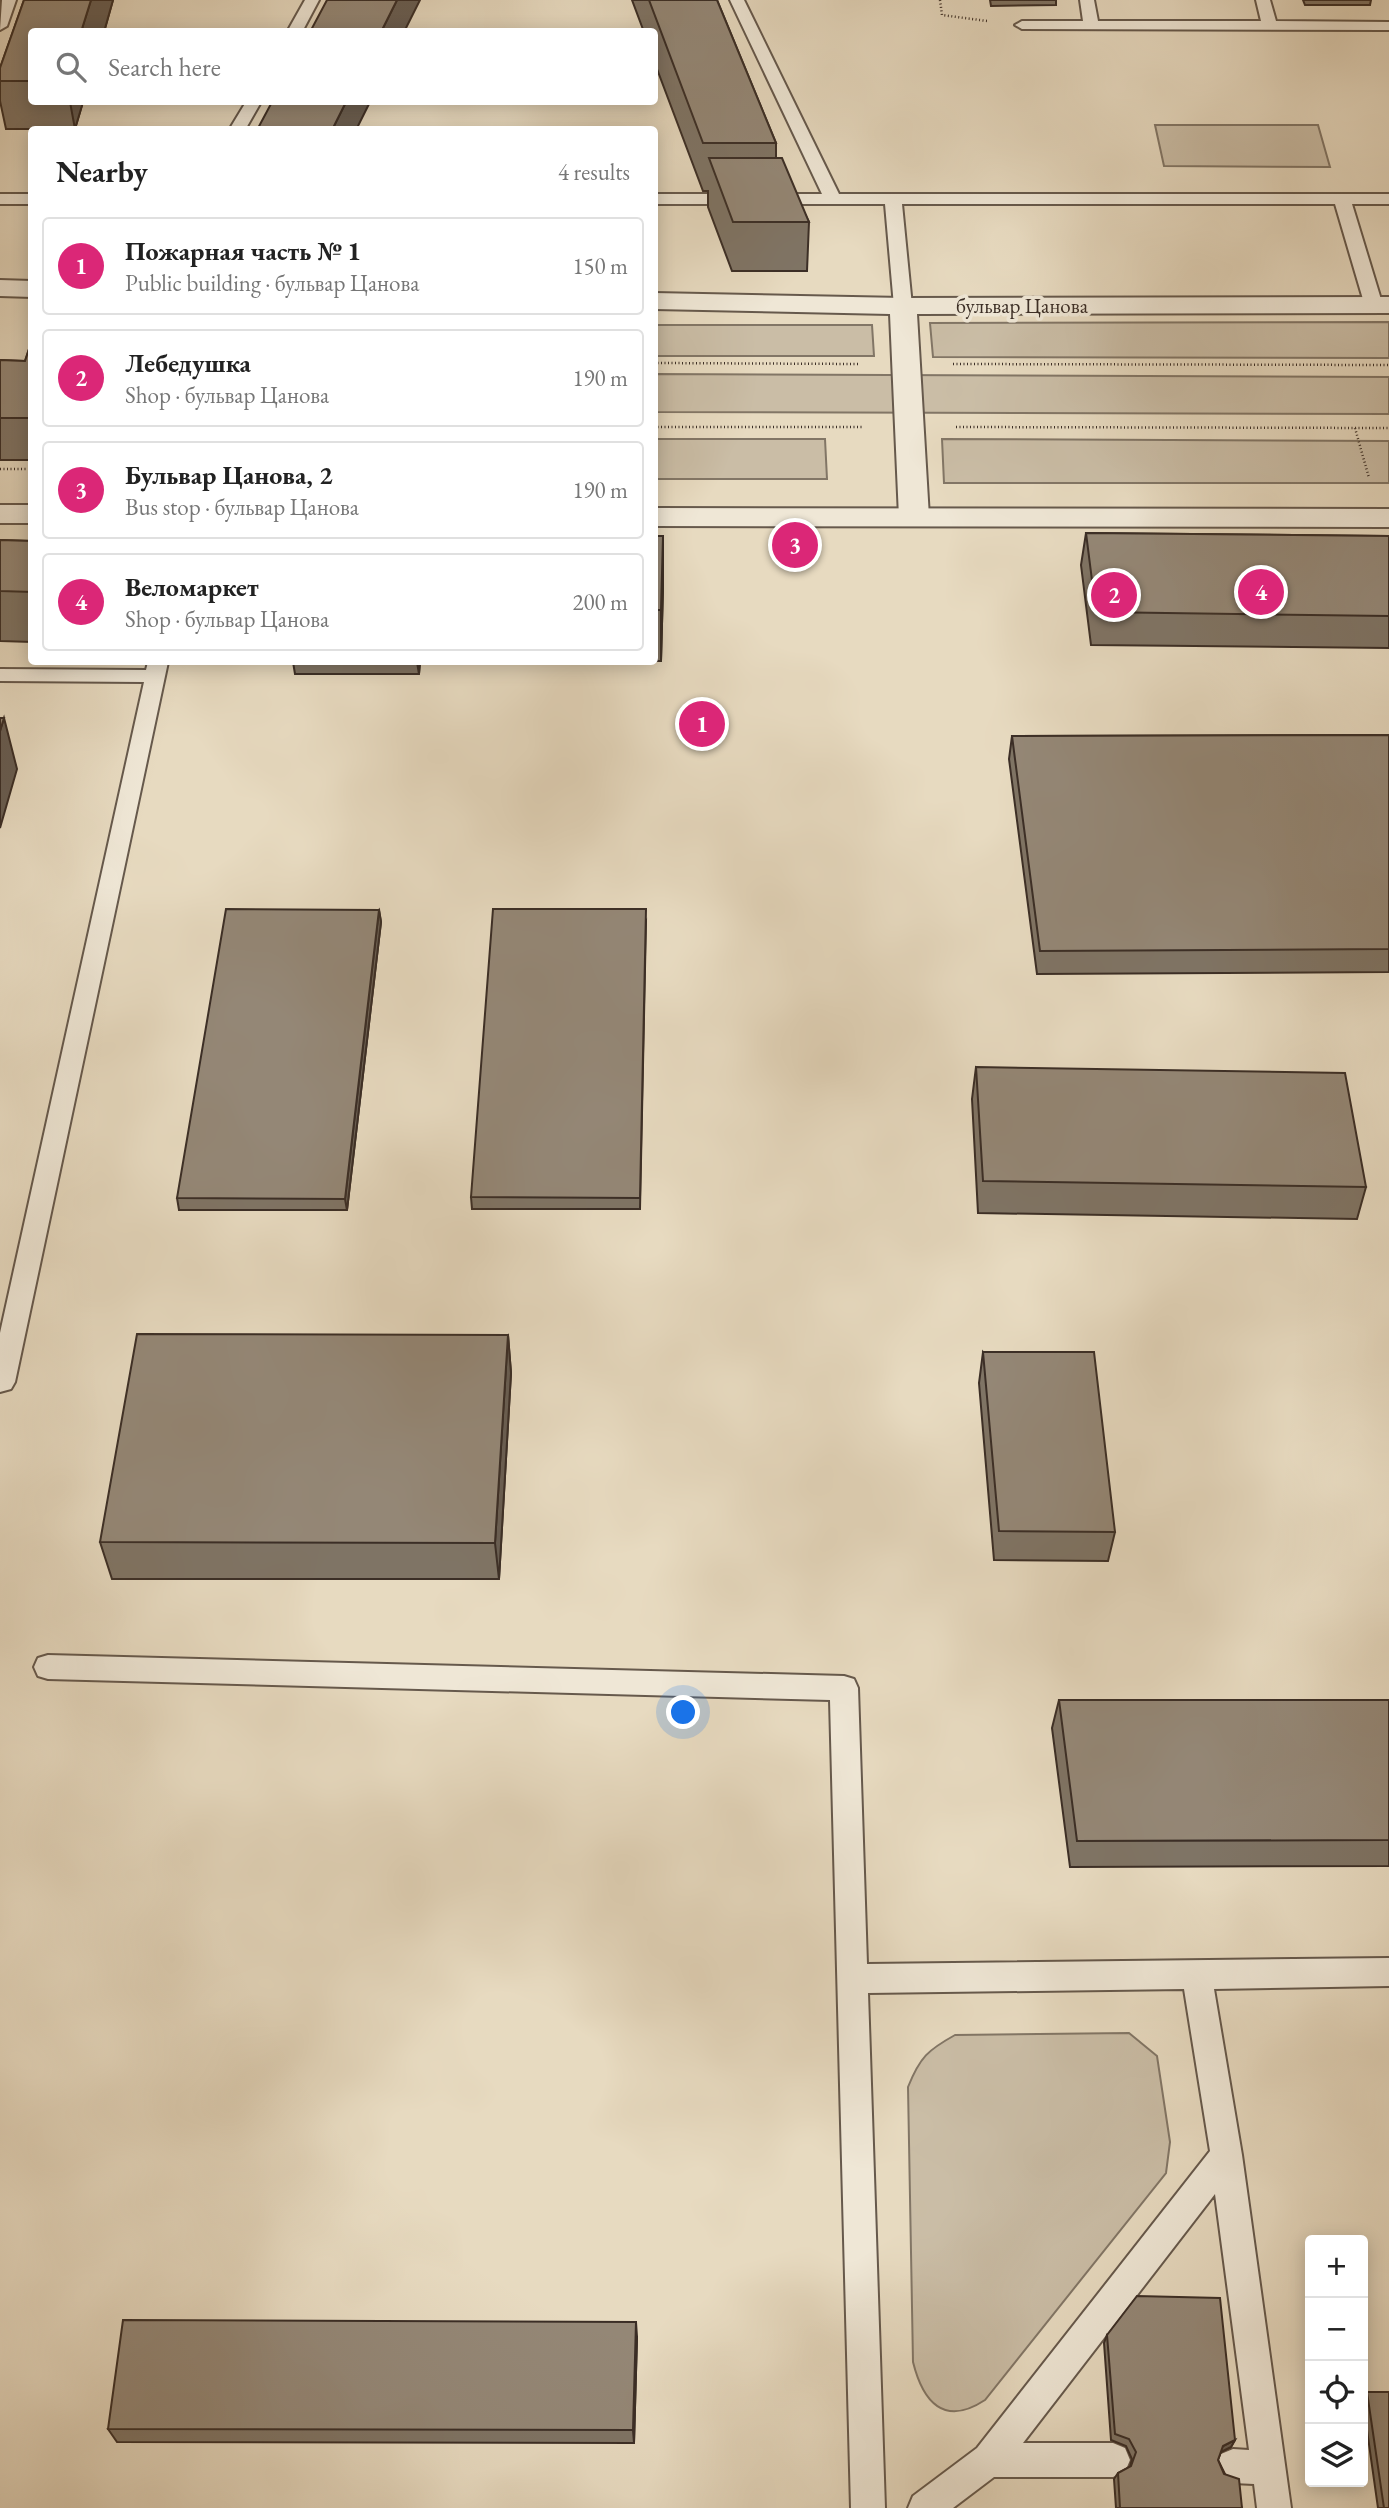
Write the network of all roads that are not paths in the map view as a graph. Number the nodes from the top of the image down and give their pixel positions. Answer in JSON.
{"nodes":[{"id":1,"x":9,"y":0,"type":"edge"},
{"id":2,"x":312,"y":0,"type":"edge"},
{"id":3,"x":737,"y":0,"type":"edge"},
{"id":4,"x":1087,"y":0,"type":"edge"},
{"id":5,"x":1263,"y":0,"type":"edge"},
{"id":6,"x":1022,"y":25,"type":"road end"},
{"id":7,"x":0,"y":26,"type":"edge"},
{"id":8,"x":1092,"y":26,"type":"junction"},
{"id":9,"x":1270,"y":26,"type":"junction"},
{"id":10,"x":1389,"y":26,"type":"edge"},
{"id":11,"x":296,"y":28,"type":"edge"},
{"id":12,"x":251,"y":105,"type":"edge"},
{"id":13,"x":239,"y":126,"type":"edge"},
{"id":14,"x":0,"y":199,"type":"edge"},
{"id":15,"x":28,"y":199,"type":"edge"},
{"id":16,"x":658,"y":199,"type":"edge"},
{"id":17,"x":833,"y":199,"type":"junction"},
{"id":18,"x":893,"y":199,"type":"junction"},
{"id":19,"x":1342,"y":199,"type":"junction"},
{"id":20,"x":1389,"y":199,"type":"edge"},
{"id":21,"x":0,"y":288,"type":"edge"},
{"id":22,"x":28,"y":289,"type":"edge"},
{"id":23,"x":658,"y":301,"type":"edge"},
{"id":24,"x":903,"y":306,"type":"junction"},
{"id":25,"x":1381,"y":306,"type":"edge"},
{"id":26,"x":0,"y":514,"type":"edge"},
{"id":27,"x":28,"y":514,"type":"edge"},
{"id":28,"x":658,"y":517,"type":"edge"},
{"id":29,"x":914,"y":517,"type":"junction"},
{"id":30,"x":1385,"y":518,"type":"edge"},
{"id":31,"x":157,"y":669,"type":"edge"},
{"id":32,"x":0,"y":675,"type":"edge"},
{"id":33,"x":0,"y":1382,"type":"edge"},
{"id":34,"x":48,"y":1667,"type":"dead end"},
{"id":35,"x":1389,"y":1972,"type":"edge"},
{"id":36,"x":1197,"y":1975,"type":"junction"},
{"id":37,"x":854,"y":1979,"type":"junction"},
{"id":38,"x":1226,"y":2155,"type":"junction"},
{"id":39,"x":989,"y":2460,"type":"junction"},
{"id":40,"x":1113,"y":2460,"type":"dead end"},
{"id":41,"x":1233,"y":2466,"type":"dead end"},
{"id":42,"x":1268,"y":2468,"type":"junction"},
{"id":43,"x":868,"y":2508,"type":"edge"},
{"id":44,"x":925,"y":2508,"type":"edge"},
{"id":45,"x":1274,"y":2508,"type":"edge"}],
"edges":[{"from":1,"to":7,"type":"lane"},
{"from":2,"to":11,"type":"lane"},
{"from":3,"to":17,"type":"lane"},
{"from":4,"to":8,"type":"lane"},
{"from":5,"to":9,"type":"lane"},
{"from":6,"to":8,"type":"lane"},
{"from":8,"to":9,"type":"lane"},
{"from":9,"to":10,"type":"lane"},
{"from":12,"to":13,"type":"lane"},
{"from":14,"to":15,"type":"lane"},
{"from":16,"to":17,"type":"lane"},
{"from":17,"to":18,"type":"lane"},
{"from":18,"to":19,"type":"lane"},
{"from":18,"to":24,"type":"lane"},
{"from":19,"to":20,"type":"lane"},
{"from":19,"to":25,"type":"lane"},
{"from":21,"to":22,"type":"street"},
{"from":23,"to":24,"type":"street","name":"бульвар Цанова"},
{"from":24,"to":25,"type":"street","name":"бульвар Цанова"},
{"from":24,"to":29,"type":"street"},
{"from":26,"to":27,"type":"street"},
{"from":28,"to":29,"type":"street"},
{"from":29,"to":30,"type":"street"},
{"from":31,"to":32,"type":"lane"},
{"from":31,"to":33,"type":"lane"},
{"from":34,"to":37,"type":"lane"},
{"from":35,"to":36,"type":"lane"},
{"from":36,"to":37,"type":"lane"},
{"from":36,"to":38,"type":"lane"},
{"from":37,"to":43,"type":"lane"},
{"from":38,"to":39,"type":"lane"},
{"from":38,"to":42,"type":"lane"},
{"from":39,"to":40,"type":"lane"},
{"from":39,"to":44,"type":"lane"},
{"from":41,"to":42,"type":"lane"},
{"from":42,"to":45,"type":"lane"}]}
